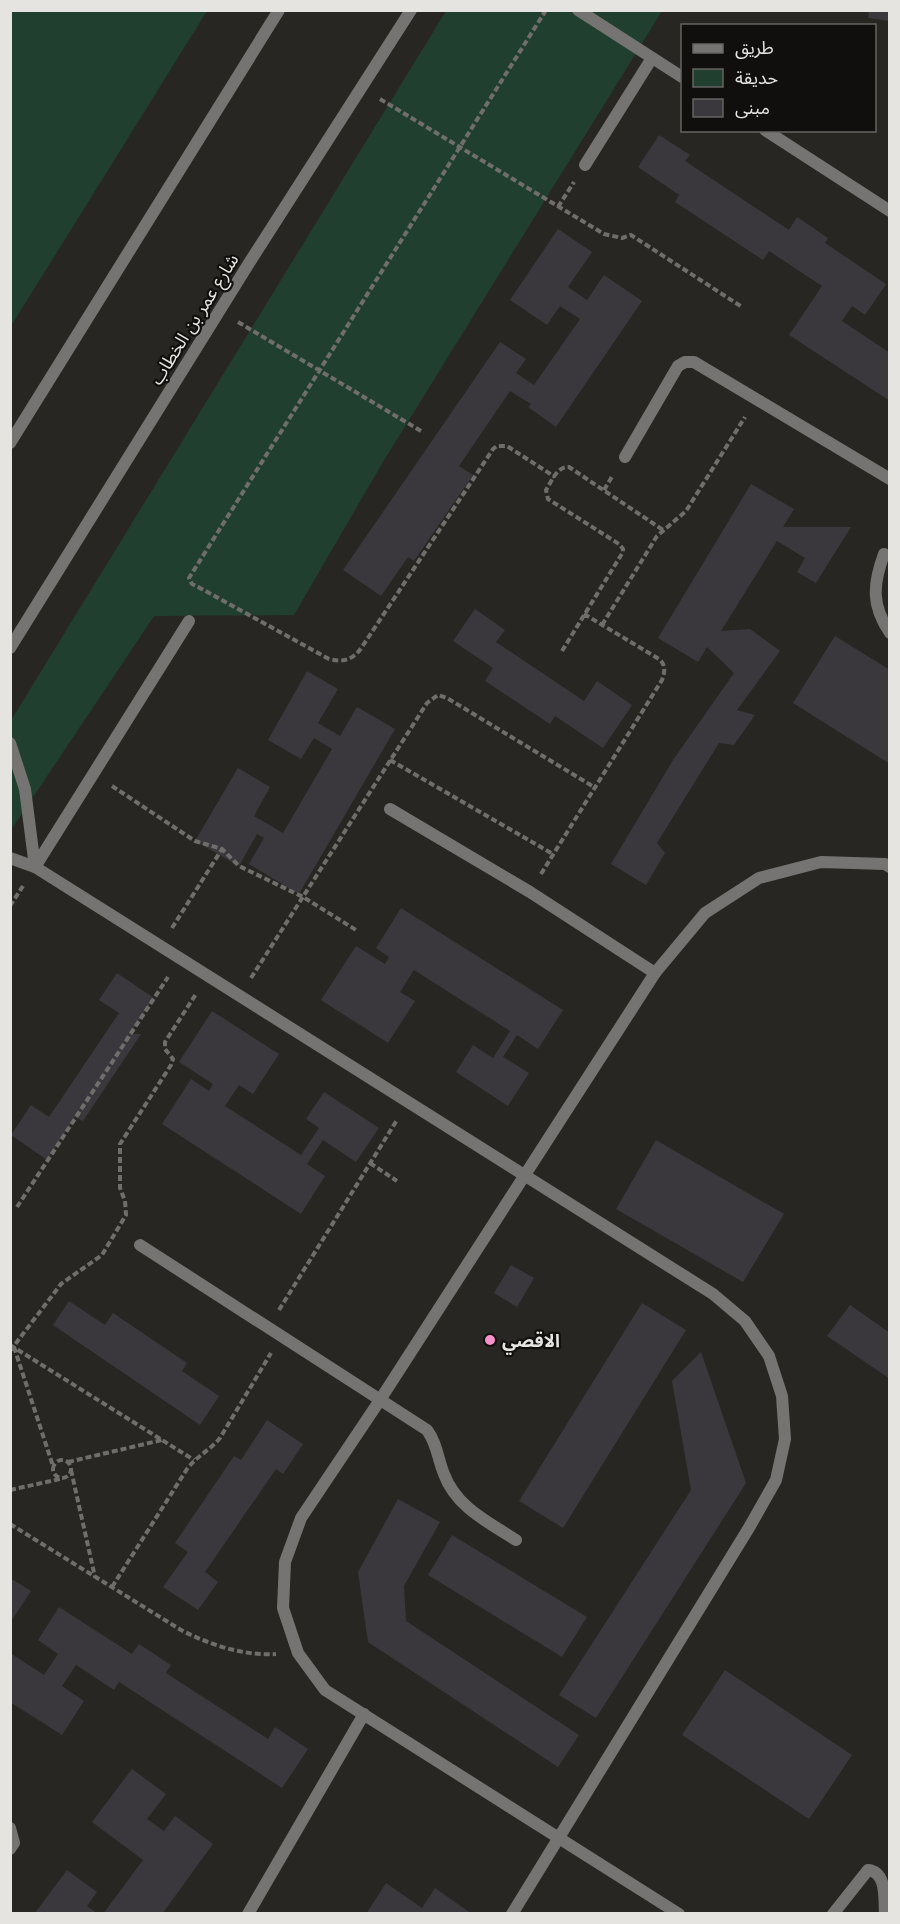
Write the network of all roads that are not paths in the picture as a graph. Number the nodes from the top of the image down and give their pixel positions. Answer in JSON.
{"nodes":[{"id":1,"x":279,"y":10,"type":"edge"},
{"id":2,"x":411,"y":10,"type":"edge"},
{"id":3,"x":578,"y":10,"type":"edge"},
{"id":4,"x":652,"y":58,"type":"junction"},
{"id":5,"x":681,"y":76,"type":"edge"},
{"id":6,"x":768,"y":132,"type":"edge"},
{"id":7,"x":585,"y":165,"type":"road end"},
{"id":8,"x":890,"y":211,"type":"edge"},
{"id":9,"x":10,"y":443,"type":"edge"},
{"id":10,"x":624,"y":457,"type":"dead end"},
{"id":11,"x":890,"y":478,"type":"edge"},
{"id":12,"x":884,"y":554,"type":"dead end"},
{"id":13,"x":189,"y":621,"type":"dead end"},
{"id":14,"x":890,"y":633,"type":"edge"},
{"id":15,"x":10,"y":648,"type":"edge"},
{"id":16,"x":10,"y":743,"type":"edge"},
{"id":17,"x":390,"y":809,"type":"dead end"},
{"id":18,"x":10,"y":858,"type":"edge"},
{"id":19,"x":35,"y":867,"type":"junction"},
{"id":20,"x":890,"y":867,"type":"edge"},
{"id":21,"x":655,"y":973,"type":"junction"},
{"id":22,"x":524,"y":1174,"type":"junction"},
{"id":23,"x":140,"y":1245,"type":"dead end"},
{"id":24,"x":380,"y":1400,"type":"junction"},
{"id":25,"x":516,"y":1540,"type":"dead end"},
{"id":26,"x":364,"y":1714,"type":"junction"},
{"id":27,"x":10,"y":1828,"type":"edge"},
{"id":28,"x":559,"y":1838,"type":"junction"},
{"id":29,"x":10,"y":1849,"type":"edge"},
{"id":30,"x":248,"y":1914,"type":"edge"},
{"id":31,"x":512,"y":1914,"type":"edge"},
{"id":32,"x":678,"y":1914,"type":"edge"},
{"id":33,"x":834,"y":1914,"type":"edge"},
{"id":34,"x":885,"y":1914,"type":"edge"}],
"edges":[{"from":1,"to":9,"type":"street"},
{"from":2,"to":15,"type":"street","name":"شارع عمر بن الخطاب"},
{"from":3,"to":4,"type":"street"},
{"from":4,"to":5,"type":"street"},
{"from":4,"to":7,"type":"street"},
{"from":6,"to":8,"type":"street"},
{"from":10,"to":11,"type":"street"},
{"from":12,"to":14,"type":"street"},
{"from":13,"to":19,"type":"street"},
{"from":16,"to":19,"type":"street"},
{"from":17,"to":21,"type":"street"},
{"from":18,"to":19,"type":"street"},
{"from":19,"to":22,"type":"street"},
{"from":20,"to":21,"type":"street"},
{"from":21,"to":22,"type":"street"},
{"from":22,"to":24,"type":"street"},
{"from":22,"to":28,"type":"street"},
{"from":23,"to":24,"type":"street"},
{"from":24,"to":25,"type":"street"},
{"from":24,"to":26,"type":"street"},
{"from":26,"to":28,"type":"street"},
{"from":26,"to":30,"type":"street"},
{"from":27,"to":29,"type":"street"},
{"from":28,"to":31,"type":"street"},
{"from":28,"to":32,"type":"street"},
{"from":33,"to":34,"type":"street"}]}
